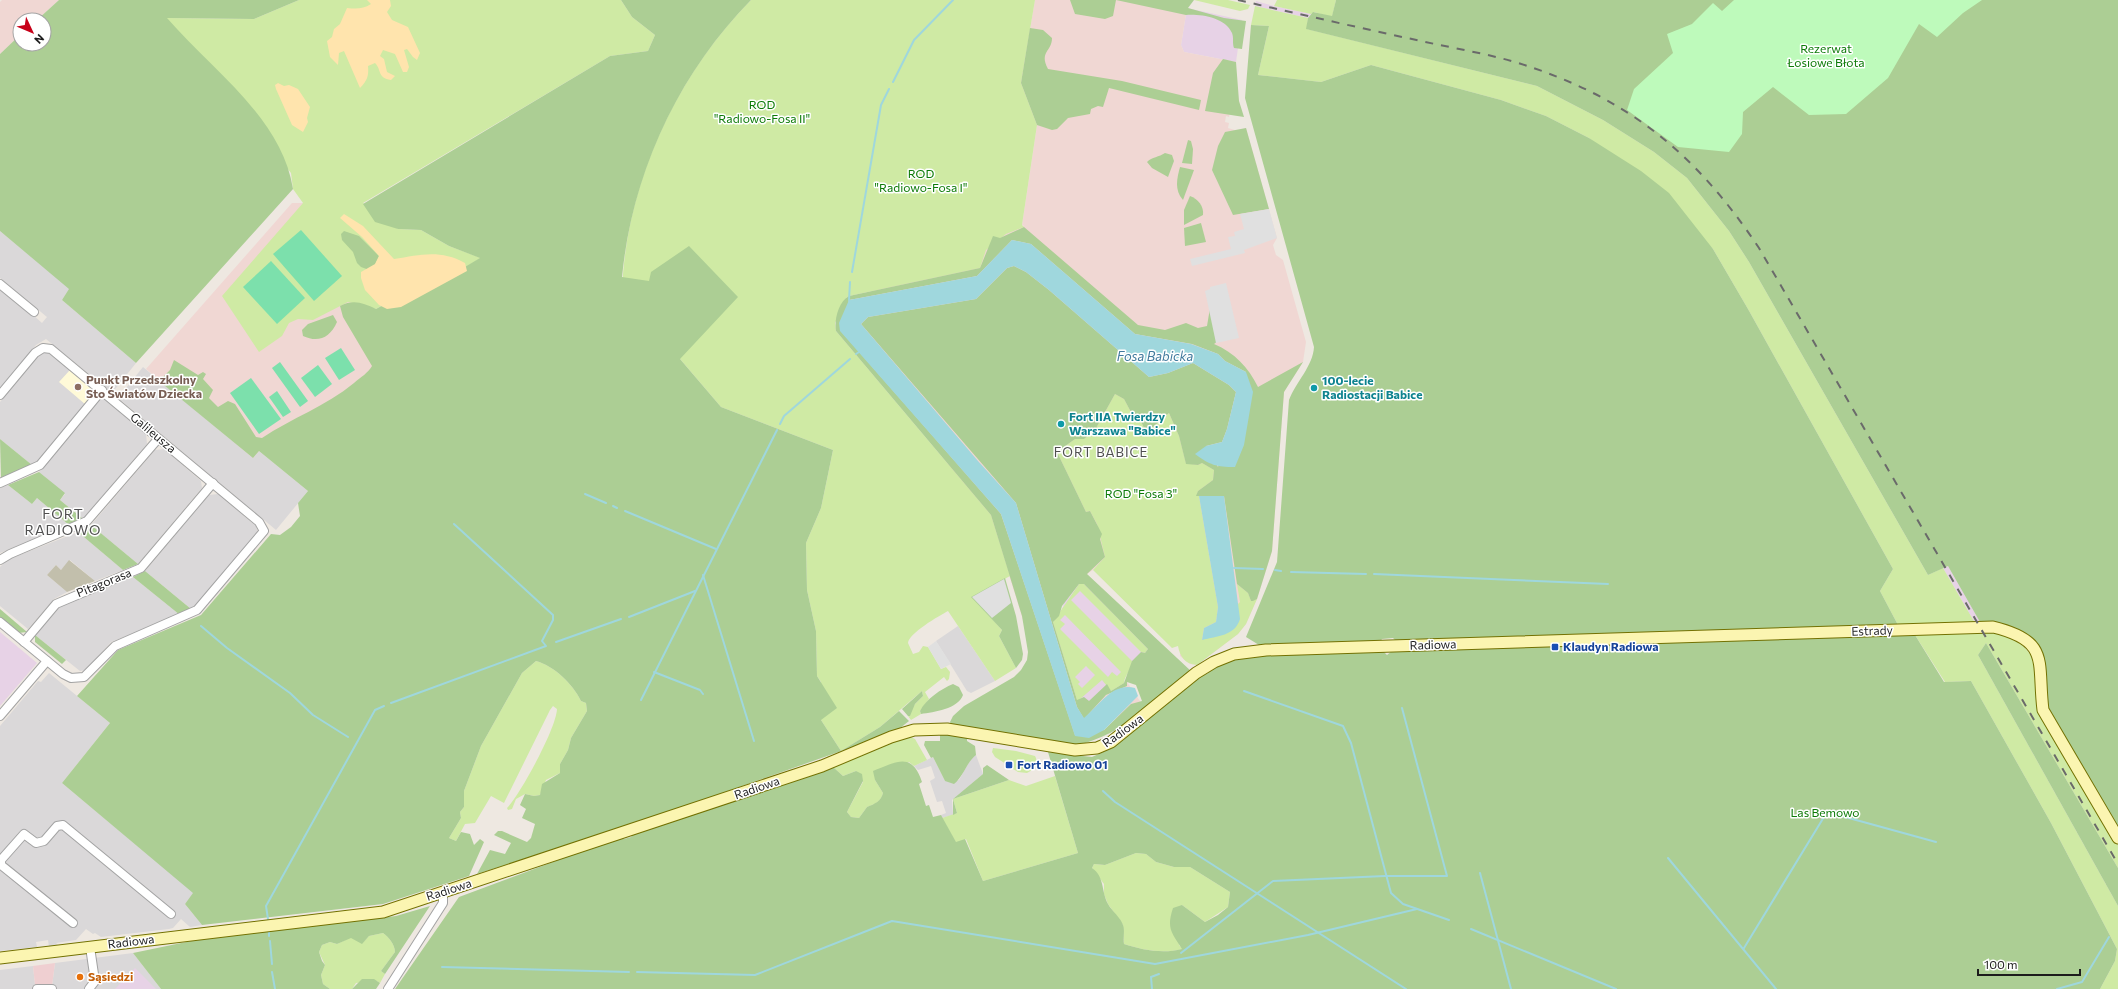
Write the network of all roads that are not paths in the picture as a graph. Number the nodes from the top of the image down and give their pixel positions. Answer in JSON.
{"nodes":[{"id":1,"x":0,"y":284,"type":"edge"},
{"id":2,"x":34,"y":312,"type":"dead end"},
{"id":3,"x":102,"y":390,"type":"junction"},
{"id":4,"x":0,"y":395,"type":"edge"},
{"id":5,"x":158,"y":439,"type":"junction"},
{"id":6,"x":0,"y":483,"type":"edge"},
{"id":7,"x":213,"y":483,"type":"junction"},
{"id":8,"x":0,"y":560,"type":"edge"},
{"id":9,"x":0,"y":622,"type":"edge"},
{"id":10,"x":24,"y":642,"type":"junction"},
{"id":11,"x":1493,"y":642,"type":"joint"},
{"id":12,"x":47,"y":661,"type":"junction"},
{"id":13,"x":0,"y":716,"type":"edge"},
{"id":14,"x":2118,"y":838,"type":"edge"},
{"id":15,"x":443,"y":893,"type":"junction"},
{"id":16,"x":171,"y":914,"type":"dead end"},
{"id":17,"x":73,"y":923,"type":"dead end"},
{"id":18,"x":90,"y":947,"type":"junction"},
{"id":19,"x":0,"y":958,"type":"edge"},
{"id":20,"x":37,"y":989,"type":"edge"},
{"id":21,"x":52,"y":989,"type":"edge"},
{"id":22,"x":89,"y":989,"type":"edge"},
{"id":23,"x":388,"y":989,"type":"edge"}],
"edges":[{"from":1,"to":2,"type":"street"},
{"from":3,"to":4,"type":"street","name":"Galileusza"},
{"from":3,"to":5,"type":"street","name":"Galileusza"},
{"from":3,"to":6,"type":"street"},
{"from":5,"to":7,"type":"street","name":"Galileusza"},
{"from":5,"to":8,"type":"street"},
{"from":7,"to":10,"type":"street","name":"Pitagorasa"},
{"from":7,"to":12,"type":"street","name":"Galileusza"},
{"from":9,"to":10,"type":"street"},
{"from":10,"to":12,"type":"street"},
{"from":11,"to":14,"type":"main road","name":"Estrady"},
{"from":11,"to":15,"type":"main road","name":"Radiowa"},
{"from":12,"to":13,"type":"street"},
{"from":15,"to":18,"type":"main road","name":"Radiowa"},
{"from":15,"to":23,"type":"street"},
{"from":16,"to":17,"type":"street"},
{"from":18,"to":19,"type":"main road","name":"Radiowa"},
{"from":18,"to":22,"type":"street"},
{"from":20,"to":21,"type":"street"}]}
